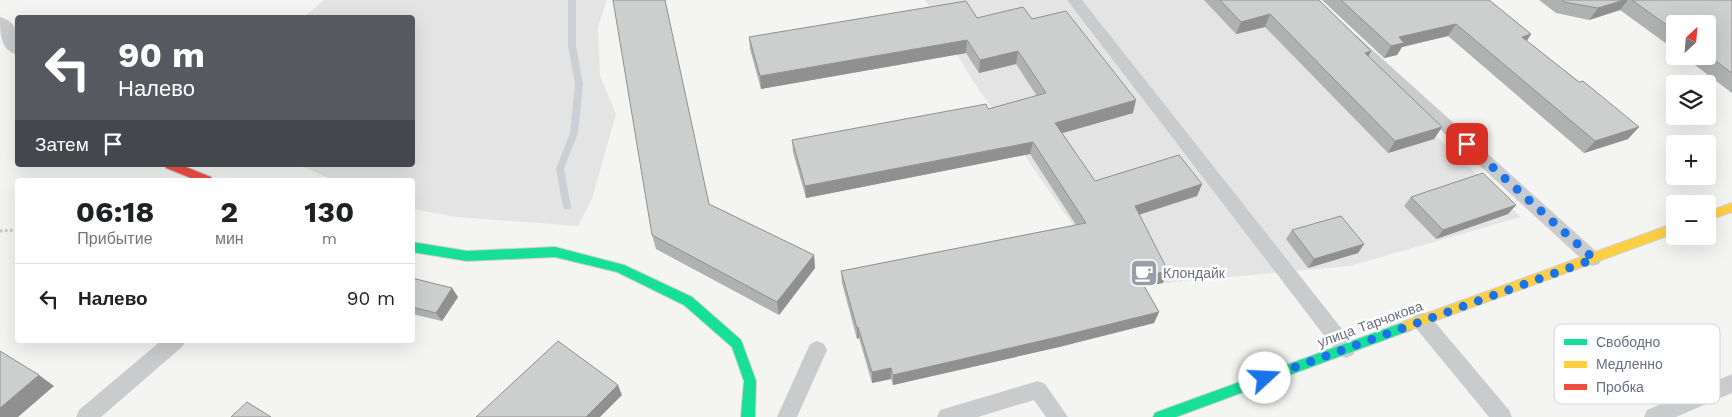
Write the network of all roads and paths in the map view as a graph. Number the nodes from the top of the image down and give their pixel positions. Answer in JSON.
{"nodes":[{"id":1,"x":1074,"y":0,"type":"edge"},
{"id":2,"x":0,"y":25,"type":"edge"},
{"id":3,"x":1339,"y":28,"type":"edge"},
{"id":4,"x":15,"y":42,"type":"edge"},
{"id":5,"x":175,"y":167,"type":"edge"},
{"id":6,"x":202,"y":178,"type":"edge"},
{"id":7,"x":1732,"y":207,"type":"edge"},
{"id":8,"x":1716,"y":213,"type":"edge"},
{"id":9,"x":15,"y":230,"type":"edge"},
{"id":10,"x":0,"y":231,"type":"edge"},
{"id":11,"x":1666,"y":231,"type":"edge"},
{"id":12,"x":415,"y":247,"type":"edge"},
{"id":13,"x":1594,"y":259,"type":"junction"},
{"id":14,"x":1422,"y":321,"type":"junction"},
{"id":15,"x":172,"y":343,"type":"edge"},
{"id":16,"x":1346,"y":349,"type":"junction"},
{"id":17,"x":817,"y":350,"type":"dead end"},
{"id":18,"x":1732,"y":383,"type":"edge"},
{"id":19,"x":1720,"y":388,"type":"edge"},
{"id":20,"x":1684,"y":404,"type":"edge"},
{"id":21,"x":86,"y":417,"type":"edge"},
{"id":22,"x":748,"y":417,"type":"edge"},
{"id":23,"x":788,"y":417,"type":"edge"},
{"id":24,"x":947,"y":417,"type":"edge"},
{"id":25,"x":1058,"y":417,"type":"edge"},
{"id":26,"x":1160,"y":417,"type":"edge"},
{"id":27,"x":1502,"y":417,"type":"edge"},
{"id":28,"x":1654,"y":417,"type":"edge"}],
"edges":[{"from":1,"to":16,"type":"lane"},
{"from":2,"to":4,"type":"street"},
{"from":3,"to":13,"type":"lane"},
{"from":5,"to":6,"type":"main road"},
{"from":7,"to":8,"type":"main road"},
{"from":9,"to":10,"type":"path"},
{"from":11,"to":13,"type":"main road","name":"улица Тарчокова"},
{"from":12,"to":22,"type":"main road"},
{"from":13,"to":14,"type":"main road","name":"улица Тарчокова"},
{"from":14,"to":16,"type":"main road","name":"улица Тарчокова"},
{"from":14,"to":27,"type":"lane"},
{"from":15,"to":21,"type":"lane"},
{"from":16,"to":26,"type":"main road","name":"улица Тарчокова"},
{"from":17,"to":23,"type":"lane"},
{"from":18,"to":19,"type":"lane"},
{"from":20,"to":28,"type":"lane"},
{"from":24,"to":25,"type":"lane"}]}
